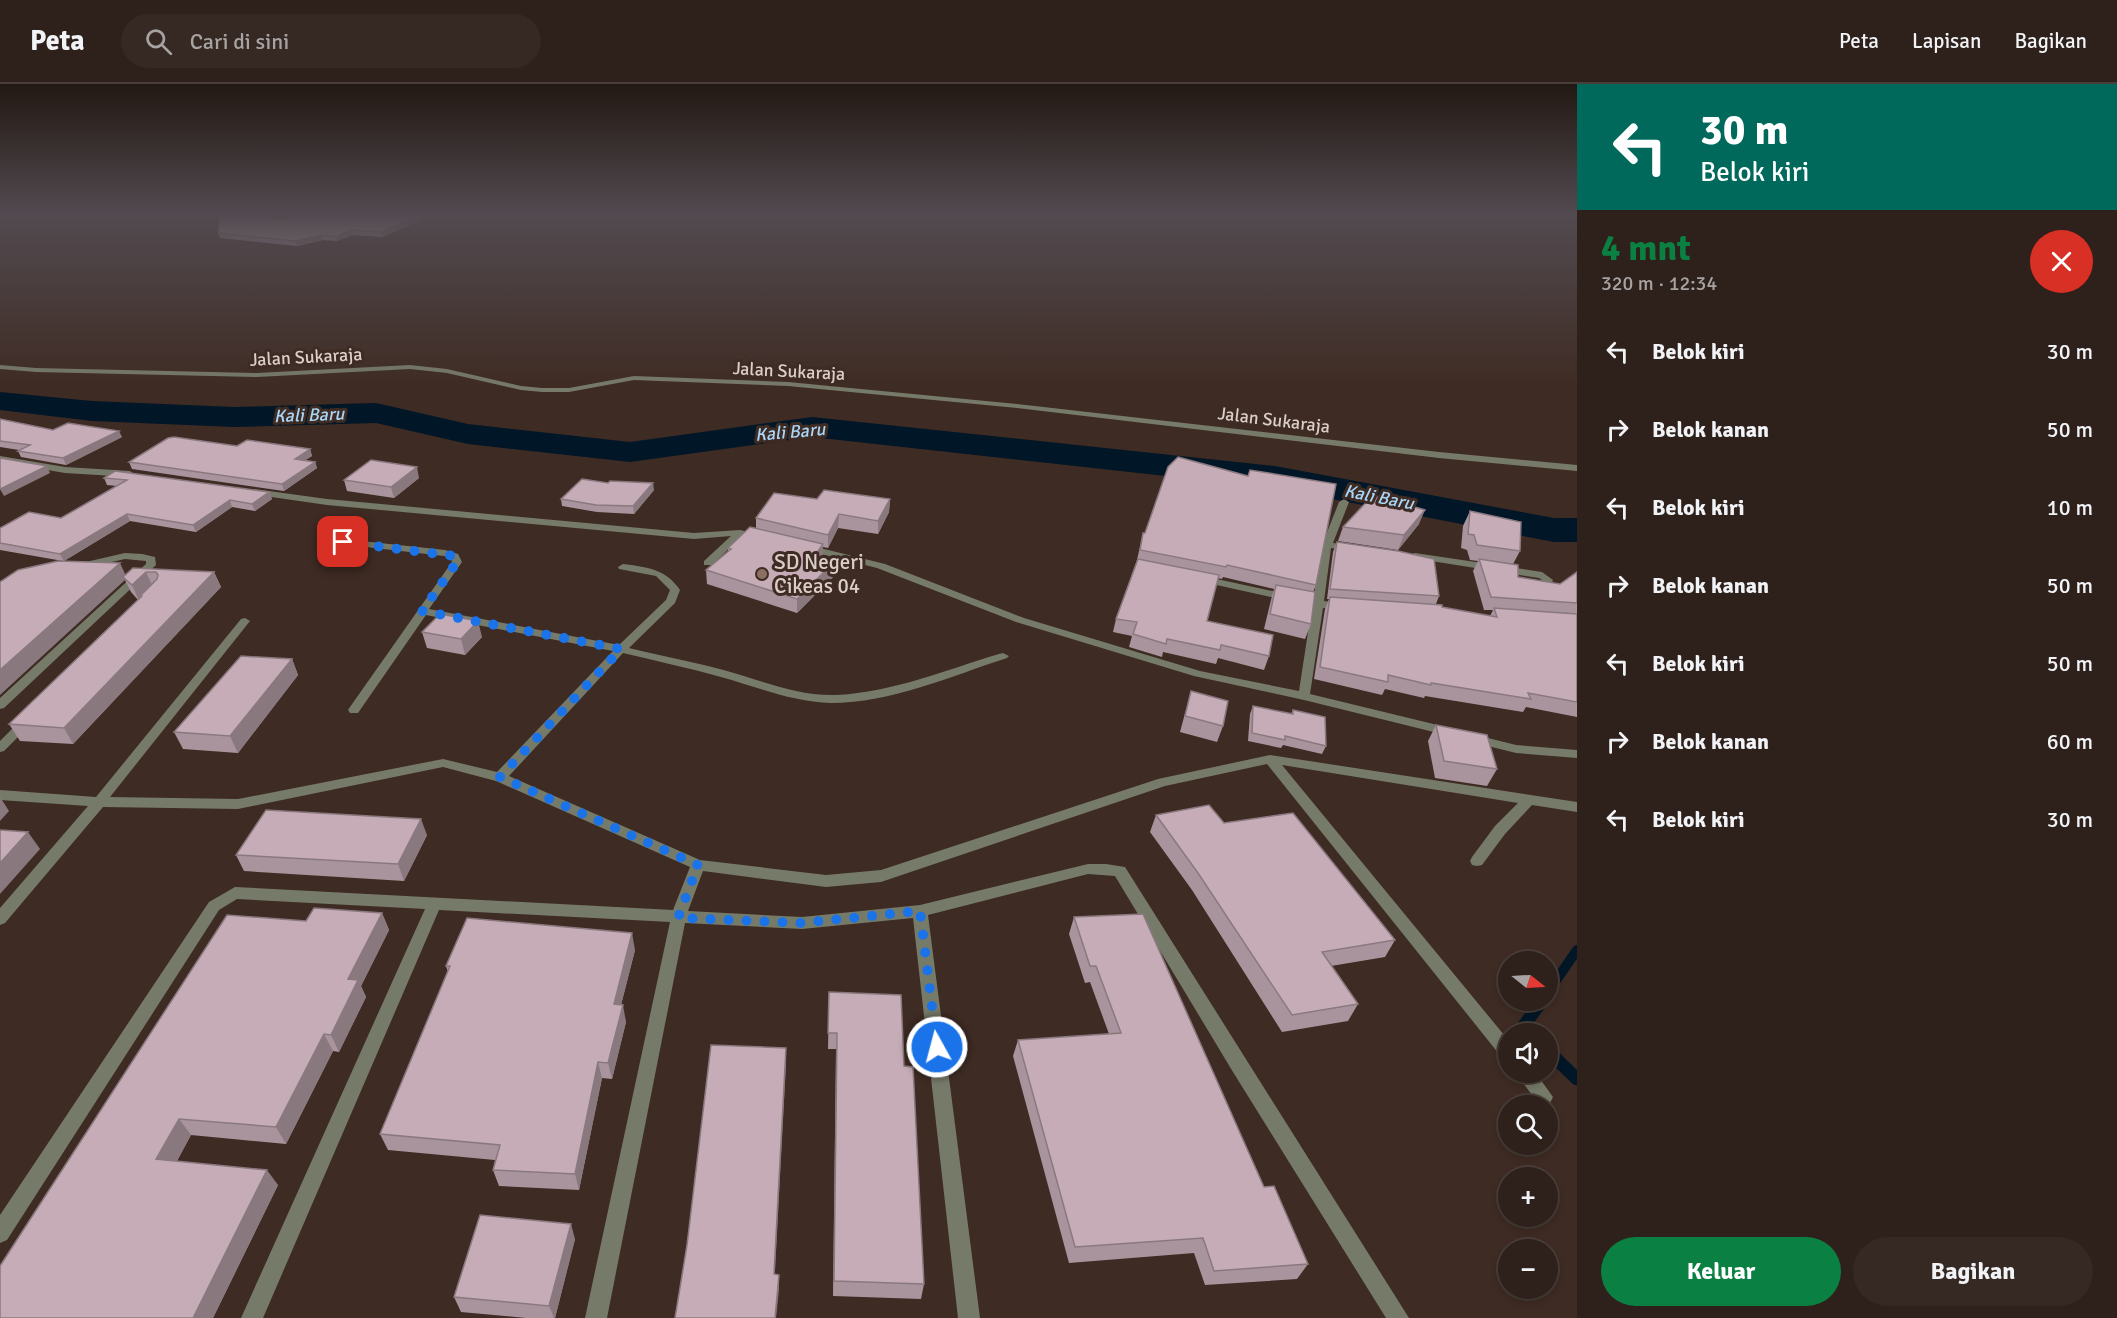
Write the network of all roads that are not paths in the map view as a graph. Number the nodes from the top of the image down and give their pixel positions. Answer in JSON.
{"nodes":[{"id":1,"x":0,"y":368,"type":"edge"},
{"id":2,"x":0,"y":459,"type":"edge"},
{"id":3,"x":1577,"y":468,"type":"edge"},
{"id":4,"x":141,"y":476,"type":"edge"},
{"id":5,"x":246,"y":491,"type":"edge"},
{"id":6,"x":1344,"y":502,"type":"dead end"},
{"id":7,"x":740,"y":533,"type":"junction"},
{"id":8,"x":773,"y":540,"type":"edge"},
{"id":9,"x":343,"y":542,"type":"dead end"},
{"id":10,"x":794,"y":545,"type":"edge"},
{"id":11,"x":1327,"y":545,"type":"junction"},
{"id":12,"x":1361,"y":549,"type":"edge"},
{"id":13,"x":1406,"y":555,"type":"edge"},
{"id":14,"x":708,"y":563,"type":"dead end"},
{"id":15,"x":623,"y":567,"type":"dead end"},
{"id":16,"x":65,"y":570,"type":"edge"},
{"id":17,"x":1187,"y":576,"type":"edge"},
{"id":18,"x":1544,"y":590,"type":"edge"},
{"id":19,"x":1318,"y":604,"type":"junction"},
{"id":20,"x":1353,"y":607,"type":"edge"},
{"id":21,"x":422,"y":611,"type":"junction"},
{"id":22,"x":245,"y":621,"type":"dead end"},
{"id":23,"x":621,"y":649,"type":"junction"},
{"id":24,"x":1003,"y":656,"type":"dead end"},
{"id":25,"x":1304,"y":696,"type":"junction"},
{"id":26,"x":0,"y":705,"type":"edge"},
{"id":27,"x":354,"y":710,"type":"dead end"},
{"id":28,"x":33,"y":715,"type":"edge"},
{"id":29,"x":0,"y":748,"type":"edge"},
{"id":30,"x":1577,"y":754,"type":"edge"},
{"id":31,"x":1270,"y":759,"type":"junction"},
{"id":32,"x":500,"y":777,"type":"junction"},
{"id":33,"x":0,"y":795,"type":"edge"},
{"id":34,"x":1530,"y":799,"type":"junction"},
{"id":35,"x":99,"y":802,"type":"junction"},
{"id":36,"x":1577,"y":807,"type":"edge"},
{"id":37,"x":1477,"y":861,"type":"dead end"},
{"id":38,"x":698,"y":865,"type":"junction"},
{"id":39,"x":434,"y":905,"type":"junction"},
{"id":40,"x":920,"y":911,"type":"junction"},
{"id":41,"x":678,"y":918,"type":"junction"},
{"id":42,"x":0,"y":919,"type":"edge"},
{"id":43,"x":1498,"y":1040,"type":"edge"},
{"id":44,"x":1532,"y":1083,"type":"edge"},
{"id":45,"x":1542,"y":1095,"type":"edge"},
{"id":46,"x":0,"y":1233,"type":"edge"},
{"id":47,"x":252,"y":1318,"type":"edge"},
{"id":48,"x":596,"y":1318,"type":"edge"},
{"id":49,"x":969,"y":1318,"type":"edge"},
{"id":50,"x":1398,"y":1318,"type":"edge"}],
"edges":[{"from":1,"to":3,"type":"street","name":"Jalan Sukaraja"},
{"from":2,"to":4,"type":"street"},
{"from":5,"to":7,"type":"street"},
{"from":6,"to":11,"type":"street"},
{"from":7,"to":8,"type":"street"},
{"from":7,"to":14,"type":"street"},
{"from":9,"to":21,"type":"street"},
{"from":10,"to":25,"type":"street"},
{"from":11,"to":12,"type":"street"},
{"from":11,"to":19,"type":"street"},
{"from":13,"to":18,"type":"street"},
{"from":15,"to":23,"type":"street"},
{"from":16,"to":26,"type":"street"},
{"from":17,"to":19,"type":"street"},
{"from":19,"to":20,"type":"street"},
{"from":19,"to":25,"type":"street"},
{"from":21,"to":23,"type":"street"},
{"from":21,"to":27,"type":"street"},
{"from":22,"to":35,"type":"street"},
{"from":23,"to":24,"type":"street"},
{"from":23,"to":32,"type":"street"},
{"from":25,"to":30,"type":"street"},
{"from":28,"to":29,"type":"street"},
{"from":31,"to":34,"type":"street"},
{"from":31,"to":38,"type":"street"},
{"from":31,"to":43,"type":"street"},
{"from":32,"to":35,"type":"street"},
{"from":32,"to":38,"type":"street"},
{"from":33,"to":35,"type":"street"},
{"from":34,"to":36,"type":"street"},
{"from":34,"to":37,"type":"street"},
{"from":35,"to":42,"type":"street"},
{"from":38,"to":41,"type":"street"},
{"from":39,"to":41,"type":"street"},
{"from":39,"to":46,"type":"street"},
{"from":39,"to":47,"type":"street"},
{"from":40,"to":41,"type":"street"},
{"from":40,"to":49,"type":"street"},
{"from":40,"to":50,"type":"street"},
{"from":41,"to":48,"type":"street"},
{"from":44,"to":45,"type":"street"}]}
